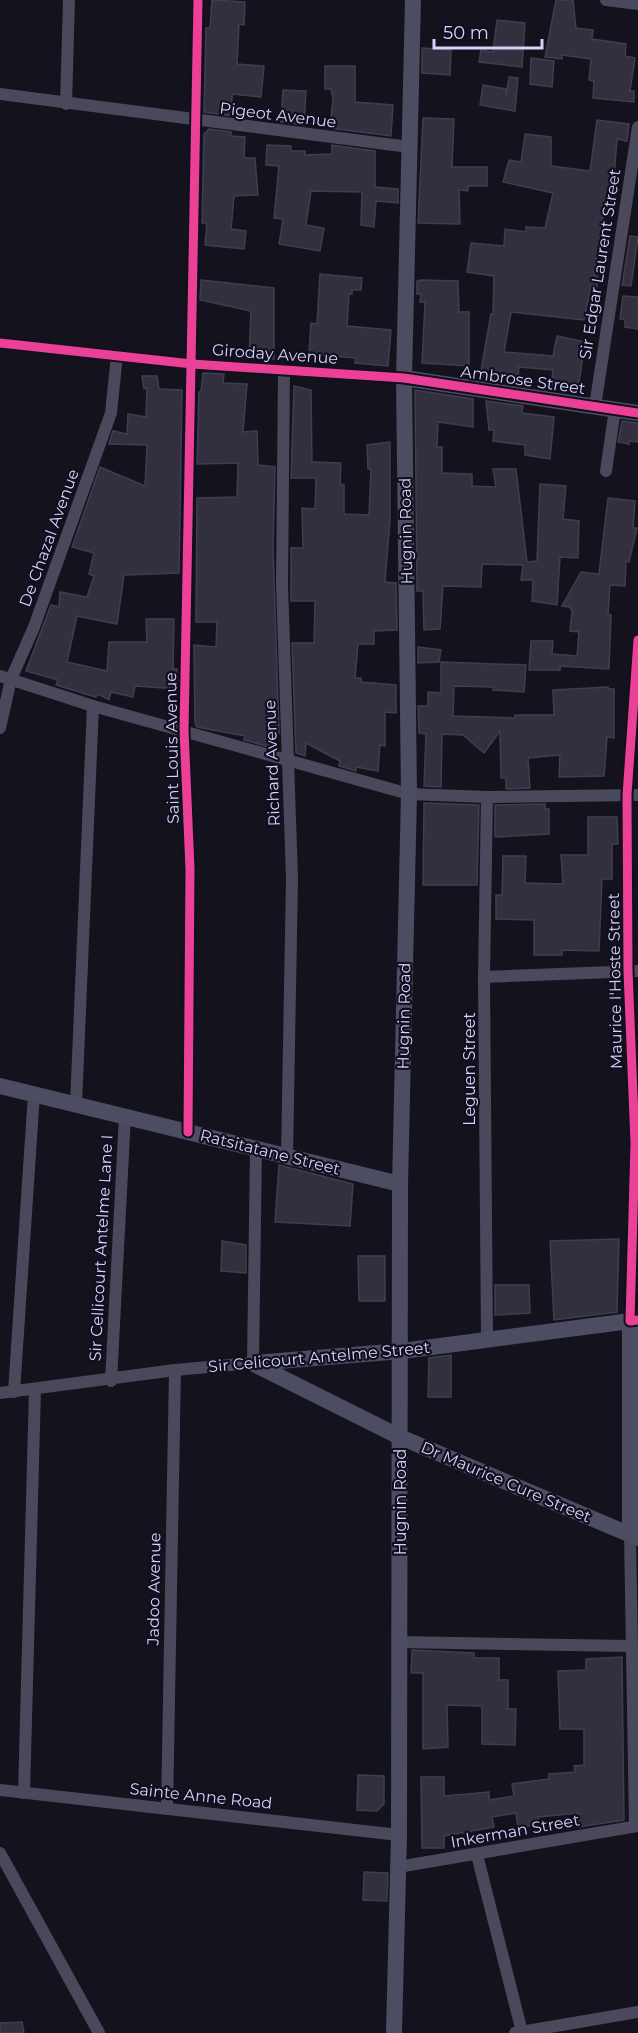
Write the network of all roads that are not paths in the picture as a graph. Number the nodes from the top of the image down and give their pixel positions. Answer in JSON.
{"nodes":[{"id":1,"x":69,"y":0,"type":"edge"},
{"id":2,"x":198,"y":0,"type":"edge"},
{"id":3,"x":414,"y":0,"type":"edge"},
{"id":4,"x":606,"y":0,"type":"edge"},
{"id":5,"x":638,"y":4,"type":"edge"},
{"id":6,"x":0,"y":94,"type":"edge"},
{"id":7,"x":66,"y":104,"type":"junction"},
{"id":8,"x":197,"y":121,"type":"junction"},
{"id":9,"x":638,"y":127,"type":"edge"},
{"id":10,"x":409,"y":147,"type":"junction"},
{"id":11,"x":0,"y":344,"type":"edge"},
{"id":12,"x":117,"y":355,"type":"junction"},
{"id":13,"x":192,"y":364,"type":"junction"},
{"id":14,"x":284,"y":370,"type":"junction"},
{"id":15,"x":404,"y":378,"type":"junction"},
{"id":16,"x":595,"y":406,"type":"junction"},
{"id":17,"x":615,"y":409,"type":"junction"},
{"id":18,"x":638,"y":413,"type":"edge"},
{"id":19,"x":606,"y":471,"type":"dead end"},
{"id":20,"x":638,"y":640,"type":"edge"},
{"id":21,"x":5,"y":678,"type":"edge"},
{"id":22,"x":93,"y":706,"type":"junction"},
{"id":23,"x":0,"y":728,"type":"edge"},
{"id":24,"x":184,"y":730,"type":"junction"},
{"id":25,"x":287,"y":761,"type":"junction"},
{"id":26,"x":408,"y":794,"type":"junction"},
{"id":27,"x":632,"y":795,"type":"edge"},
{"id":28,"x":487,"y":797,"type":"junction"},
{"id":29,"x":633,"y":971,"type":"edge"},
{"id":30,"x":484,"y":977,"type":"junction"},
{"id":31,"x":0,"y":1086,"type":"edge"},
{"id":32,"x":34,"y":1094,"type":"junction"},
{"id":33,"x":76,"y":1104,"type":"junction"},
{"id":34,"x":125,"y":1116,"type":"junction"},
{"id":35,"x":188,"y":1132,"type":"junction"},
{"id":36,"x":256,"y":1149,"type":"junction"},
{"id":37,"x":286,"y":1156,"type":"junction"},
{"id":38,"x":400,"y":1184,"type":"junction"},
{"id":39,"x":634,"y":1320,"type":"edge"},
{"id":40,"x":487,"y":1340,"type":"junction"},
{"id":41,"x":402,"y":1351,"type":"junction"},
{"id":42,"x":253,"y":1363,"type":"junction"},
{"id":43,"x":175,"y":1370,"type":"junction"},
{"id":44,"x":111,"y":1381,"type":"junction"},
{"id":45,"x":34,"y":1390,"type":"junction"},
{"id":46,"x":14,"y":1392,"type":"junction"},
{"id":47,"x":0,"y":1394,"type":"edge"},
{"id":48,"x":400,"y":1437,"type":"junction"},
{"id":49,"x":634,"y":1536,"type":"edge"},
{"id":50,"x":399,"y":1642,"type":"junction"},
{"id":51,"x":630,"y":1646,"type":"junction"},
{"id":52,"x":0,"y":1790,"type":"edge"},
{"id":53,"x":24,"y":1793,"type":"junction"},
{"id":54,"x":167,"y":1809,"type":"junction"},
{"id":55,"x":636,"y":1826,"type":"edge"},
{"id":56,"x":399,"y":1835,"type":"junction"},
{"id":57,"x":0,"y":1853,"type":"edge"},
{"id":58,"x":477,"y":1855,"type":"junction"},
{"id":59,"x":398,"y":1867,"type":"junction"},
{"id":60,"x":638,"y":2012,"type":"edge"},
{"id":61,"x":518,"y":2032,"type":"edge"},
{"id":62,"x":99,"y":2033,"type":"edge"},
{"id":63,"x":394,"y":2033,"type":"edge"}],
"edges":[{"from":1,"to":7,"type":"street"},
{"from":2,"to":8,"type":"street","name":"Saint Louis Avenue"},
{"from":3,"to":10,"type":"main road","name":"Hugnin Road"},
{"from":4,"to":5,"type":"street"},
{"from":6,"to":7,"type":"street","name":"Pigeot Avenue"},
{"from":7,"to":8,"type":"street","name":"Pigeot Avenue"},
{"from":8,"to":10,"type":"street","name":"Pigeot Avenue"},
{"from":8,"to":13,"type":"street","name":"Saint Louis Avenue"},
{"from":9,"to":16,"type":"street","name":"Sir Edgar Laurent Street"},
{"from":10,"to":15,"type":"main road","name":"Hugnin Road"},
{"from":11,"to":12,"type":"street","name":"Giroday Avenue"},
{"from":12,"to":13,"type":"street","name":"Giroday Avenue"},
{"from":12,"to":21,"type":"street","name":"De Chazal Avenue"},
{"from":13,"to":14,"type":"street","name":"Giroday Avenue"},
{"from":13,"to":24,"type":"street","name":"Saint Louis Avenue"},
{"from":14,"to":15,"type":"street","name":"Giroday Avenue"},
{"from":14,"to":25,"type":"street","name":"Richard Avenue"},
{"from":15,"to":16,"type":"main road","name":"Ambrose Street"},
{"from":15,"to":26,"type":"main road","name":"Hugnin Road"},
{"from":16,"to":17,"type":"main road","name":"Ambrose Street"},
{"from":17,"to":18,"type":"main road","name":"Ambrose Street"},
{"from":17,"to":19,"type":"street"},
{"from":20,"to":27,"type":"street","name":"Maurice I'Hoste Street"},
{"from":21,"to":22,"type":"street"},
{"from":21,"to":23,"type":"street","name":"De Chazal Avenue"},
{"from":22,"to":24,"type":"street"},
{"from":22,"to":33,"type":"street"},
{"from":24,"to":25,"type":"street"},
{"from":24,"to":35,"type":"street","name":"Saint Louis Avenue"},
{"from":25,"to":26,"type":"street"},
{"from":25,"to":37,"type":"street","name":"Richard Avenue"},
{"from":26,"to":28,"type":"street"},
{"from":26,"to":38,"type":"main road","name":"Hugnin Road"},
{"from":27,"to":28,"type":"street"},
{"from":27,"to":29,"type":"street","name":"Maurice I'Hoste Street"},
{"from":28,"to":30,"type":"street","name":"Leguen Street"},
{"from":29,"to":30,"type":"street"},
{"from":29,"to":39,"type":"street","name":"Maurice I'Hoste Street"},
{"from":30,"to":40,"type":"street","name":"Leguen Street"},
{"from":31,"to":32,"type":"main road","name":"Ratsitatane Street"},
{"from":32,"to":33,"type":"main road","name":"Ratsitatane Street"},
{"from":32,"to":46,"type":"street"},
{"from":33,"to":34,"type":"main road","name":"Ratsitatane Street"},
{"from":34,"to":35,"type":"main road","name":"Ratsitatane Street"},
{"from":34,"to":44,"type":"street","name":"Sir Cellicourt Antelme Lane I"},
{"from":35,"to":36,"type":"main road","name":"Ratsitatane Street"},
{"from":36,"to":37,"type":"main road","name":"Ratsitatane Street"},
{"from":36,"to":42,"type":"street"},
{"from":37,"to":38,"type":"main road","name":"Ratsitatane Street"},
{"from":38,"to":41,"type":"main road","name":"Hugnin Road"},
{"from":39,"to":40,"type":"main road","name":"Sir Celicourt Antelme Street"},
{"from":39,"to":49,"type":"main road"},
{"from":40,"to":41,"type":"main road","name":"Sir Celicourt Antelme Street"},
{"from":41,"to":42,"type":"main road","name":"Sir Celicourt Antelme Street"},
{"from":41,"to":48,"type":"main road","name":"Hugnin Road"},
{"from":42,"to":43,"type":"street","name":"Sir Celicourt Antelme Street"},
{"from":42,"to":48,"type":"main road","name":"Dr Maurice Cure Street"},
{"from":43,"to":44,"type":"street","name":"Sir Celicourt Antelme Street"},
{"from":43,"to":54,"type":"street","name":"Jadoo Avenue"},
{"from":44,"to":45,"type":"street","name":"Sir Celicourt Antelme Street"},
{"from":45,"to":46,"type":"street","name":"Sir Celicourt Antelme Street"},
{"from":45,"to":53,"type":"street"},
{"from":46,"to":47,"type":"street","name":"Sir Celicourt Antelme Street"},
{"from":48,"to":49,"type":"main road","name":"Dr Maurice Cure Street"},
{"from":48,"to":50,"type":"main road","name":"Hugnin Road"},
{"from":49,"to":51,"type":"street"},
{"from":50,"to":51,"type":"street"},
{"from":50,"to":56,"type":"main road","name":"Hugnin Road"},
{"from":51,"to":55,"type":"street"},
{"from":52,"to":53,"type":"street","name":"Sainte Anne Road"},
{"from":53,"to":54,"type":"street","name":"Sainte Anne Road"},
{"from":54,"to":56,"type":"street","name":"Sainte Anne Road"},
{"from":55,"to":58,"type":"street","name":"Inkerman Street"},
{"from":56,"to":59,"type":"main road","name":"Hugnin Road"},
{"from":57,"to":62,"type":"street"},
{"from":58,"to":59,"type":"street","name":"Inkerman Street"},
{"from":58,"to":61,"type":"street"},
{"from":59,"to":63,"type":"main road","name":"Hugnin Road"},
{"from":60,"to":61,"type":"street"}]}
